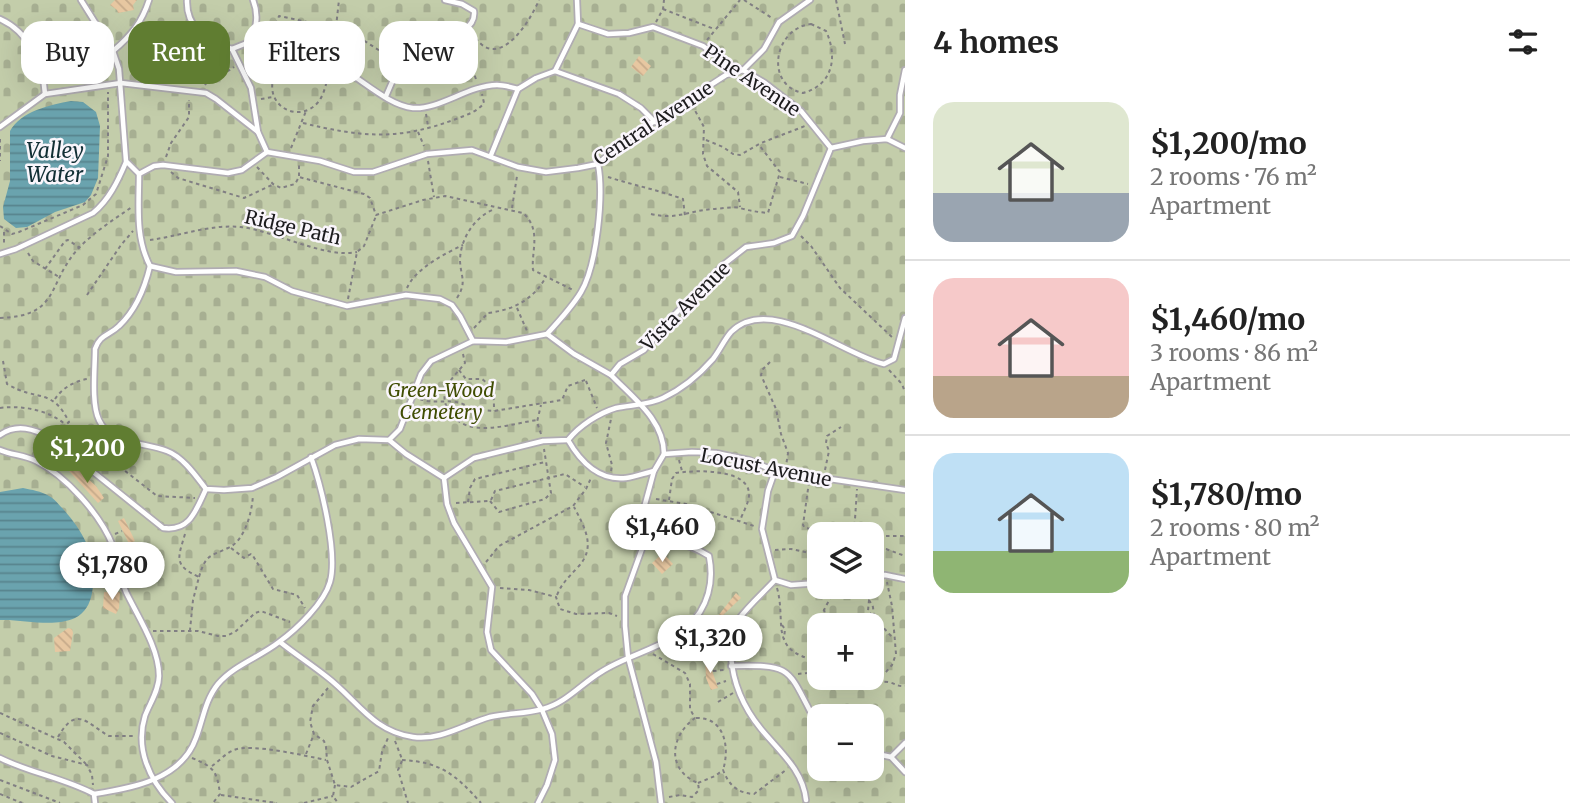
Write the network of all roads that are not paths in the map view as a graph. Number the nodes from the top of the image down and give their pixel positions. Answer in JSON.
{"nodes":[{"id":1,"x":81,"y":0,"type":"edge"},
{"id":2,"x":149,"y":0,"type":"edge"},
{"id":3,"x":187,"y":0,"type":"edge"},
{"id":4,"x":253,"y":0,"type":"edge"},
{"id":5,"x":445,"y":0,"type":"edge"},
{"id":6,"x":577,"y":0,"type":"edge"},
{"id":7,"x":810,"y":0,"type":"edge"},
{"id":8,"x":0,"y":19,"type":"edge"},
{"id":9,"x":94,"y":21,"type":"edge"},
{"id":10,"x":257,"y":21,"type":"edge"},
{"id":11,"x":578,"y":24,"type":"junction"},
{"id":12,"x":244,"y":44,"type":"edge"},
{"id":13,"x":232,"y":48,"type":"junction"},
{"id":14,"x":114,"y":50,"type":"edge"},
{"id":15,"x":114,"y":54,"type":"edge"},
{"id":16,"x":743,"y":70,"type":"junction"},
{"id":17,"x":905,"y":70,"type":"edge"},
{"id":18,"x":555,"y":71,"type":"junction"},
{"id":19,"x":121,"y":83,"type":"junction"},
{"id":20,"x":365,"y":84,"type":"edge"},
{"id":21,"x":518,"y":89,"type":"junction"},
{"id":22,"x":45,"y":94,"type":"junction"},
{"id":23,"x":386,"y":96,"type":"junction"},
{"id":24,"x":654,"y":122,"type":"junction"},
{"id":25,"x":0,"y":127,"type":"edge"},
{"id":26,"x":258,"y":132,"type":"junction"},
{"id":27,"x":887,"y":139,"type":"junction"},
{"id":28,"x":831,"y":148,"type":"junction"},
{"id":29,"x":905,"y":148,"type":"edge"},
{"id":30,"x":267,"y":152,"type":"junction"},
{"id":31,"x":491,"y":156,"type":"junction"},
{"id":32,"x":126,"y":161,"type":"junction"},
{"id":33,"x":598,"y":164,"type":"junction"},
{"id":34,"x":139,"y":174,"type":"junction"},
{"id":35,"x":2,"y":253,"type":"edge"},
{"id":36,"x":150,"y":266,"type":"junction"},
{"id":37,"x":905,"y":318,"type":"edge"},
{"id":38,"x":547,"y":334,"type":"junction"},
{"id":39,"x":474,"y":341,"type":"junction"},
{"id":40,"x":611,"y":375,"type":"junction"},
{"id":41,"x":639,"y":404,"type":"junction"},
{"id":42,"x":0,"y":435,"type":"edge"},
{"id":43,"x":389,"y":440,"type":"junction"},
{"id":44,"x":568,"y":440,"type":"junction"},
{"id":45,"x":0,"y":450,"type":"edge"},
{"id":46,"x":664,"y":454,"type":"junction"},
{"id":47,"x":311,"y":457,"type":"junction"},
{"id":48,"x":654,"y":471,"type":"junction"},
{"id":49,"x":775,"y":471,"type":"junction"},
{"id":50,"x":444,"y":478,"type":"junction"},
{"id":51,"x":206,"y":489,"type":"junction"},
{"id":52,"x":905,"y":490,"type":"edge"},
{"id":53,"x":643,"y":546,"type":"junction"},
{"id":54,"x":884,"y":578,"type":"edge"},
{"id":55,"x":905,"y":579,"type":"edge"},
{"id":56,"x":775,"y":580,"type":"junction"},
{"id":57,"x":807,"y":584,"type":"edge"},
{"id":58,"x":280,"y":642,"type":"junction"},
{"id":59,"x":628,"y":657,"type":"junction"},
{"id":60,"x":731,"y":666,"type":"junction"},
{"id":61,"x":807,"y":707,"type":"edge"},
{"id":62,"x":542,"y":709,"type":"junction"},
{"id":63,"x":905,"y":743,"type":"edge"},
{"id":64,"x":884,"y":756,"type":"edge"},
{"id":65,"x":891,"y":757,"type":"junction"},
{"id":66,"x":0,"y":758,"type":"edge"},
{"id":67,"x":905,"y":772,"type":"edge"},
{"id":68,"x":154,"y":780,"type":"junction"},
{"id":69,"x":94,"y":794,"type":"junction"},
{"id":70,"x":660,"y":801,"type":"edge"},
{"id":71,"x":805,"y":802,"type":"edge"},
{"id":72,"x":95,"y":803,"type":"edge"},
{"id":73,"x":172,"y":803,"type":"edge"},
{"id":74,"x":538,"y":803,"type":"edge"}],
"edges":[{"from":1,"to":9,"type":"lane"},
{"from":2,"to":14,"type":"lane"},
{"from":3,"to":13,"type":"lane"},
{"from":4,"to":10,"type":"lane"},
{"from":5,"to":23,"type":"lane"},
{"from":6,"to":11,"type":"lane"},
{"from":7,"to":16,"type":"lane","name":"Central Avenue"},
{"from":8,"to":22,"type":"lane"},
{"from":11,"to":16,"type":"lane","name":"Pine Avenue"},
{"from":11,"to":18,"type":"lane"},
{"from":12,"to":13,"type":"lane"},
{"from":13,"to":26,"type":"lane"},
{"from":15,"to":19,"type":"lane"},
{"from":16,"to":24,"type":"lane","name":"Central Avenue"},
{"from":16,"to":28,"type":"lane","name":"Pine Avenue"},
{"from":17,"to":27,"type":"lane"},
{"from":18,"to":21,"type":"lane"},
{"from":18,"to":24,"type":"lane"},
{"from":19,"to":22,"type":"lane"},
{"from":19,"to":26,"type":"lane"},
{"from":19,"to":32,"type":"lane"},
{"from":20,"to":23,"type":"lane"},
{"from":21,"to":23,"type":"lane"},
{"from":21,"to":31,"type":"lane"},
{"from":22,"to":25,"type":"lane"},
{"from":24,"to":33,"type":"lane","name":"Central Avenue"},
{"from":26,"to":30,"type":"lane"},
{"from":27,"to":28,"type":"lane"},
{"from":27,"to":29,"type":"lane"},
{"from":28,"to":40,"type":"lane","name":"Vista Avenue"},
{"from":30,"to":31,"type":"lane","name":"Central Avenue"},
{"from":30,"to":34,"type":"lane"},
{"from":31,"to":33,"type":"lane","name":"Central Avenue"},
{"from":32,"to":34,"type":"lane"},
{"from":32,"to":35,"type":"lane"},
{"from":33,"to":38,"type":"lane"},
{"from":34,"to":36,"type":"lane"},
{"from":36,"to":39,"type":"lane"},
{"from":36,"to":51,"type":"lane"},
{"from":37,"to":41,"type":"lane"},
{"from":38,"to":39,"type":"lane"},
{"from":38,"to":40,"type":"lane"},
{"from":39,"to":43,"type":"lane"},
{"from":40,"to":41,"type":"lane"},
{"from":41,"to":44,"type":"lane"},
{"from":41,"to":46,"type":"lane"},
{"from":42,"to":51,"type":"lane"},
{"from":43,"to":47,"type":"lane"},
{"from":43,"to":50,"type":"lane"},
{"from":44,"to":48,"type":"lane"},
{"from":44,"to":50,"type":"lane"},
{"from":45,"to":68,"type":"lane"},
{"from":46,"to":48,"type":"lane"},
{"from":46,"to":49,"type":"lane","name":"Locust Avenue"},
{"from":47,"to":51,"type":"lane"},
{"from":47,"to":58,"type":"lane"},
{"from":48,"to":53,"type":"lane"},
{"from":49,"to":52,"type":"lane","name":"Locust Avenue"},
{"from":49,"to":56,"type":"lane"},
{"from":50,"to":62,"type":"lane"},
{"from":53,"to":59,"type":"lane"},
{"from":53,"to":59,"type":"lane"},
{"from":54,"to":55,"type":"lane"},
{"from":56,"to":57,"type":"lane"},
{"from":56,"to":60,"type":"lane"},
{"from":58,"to":62,"type":"lane"},
{"from":58,"to":68,"type":"lane"},
{"from":59,"to":62,"type":"lane"},
{"from":59,"to":70,"type":"lane"},
{"from":60,"to":61,"type":"lane"},
{"from":60,"to":71,"type":"lane"},
{"from":62,"to":74,"type":"lane"},
{"from":63,"to":65,"type":"lane"},
{"from":64,"to":65,"type":"lane"},
{"from":65,"to":67,"type":"lane"},
{"from":66,"to":69,"type":"lane"},
{"from":68,"to":69,"type":"lane"},
{"from":68,"to":73,"type":"lane"},
{"from":69,"to":72,"type":"lane"}]}
